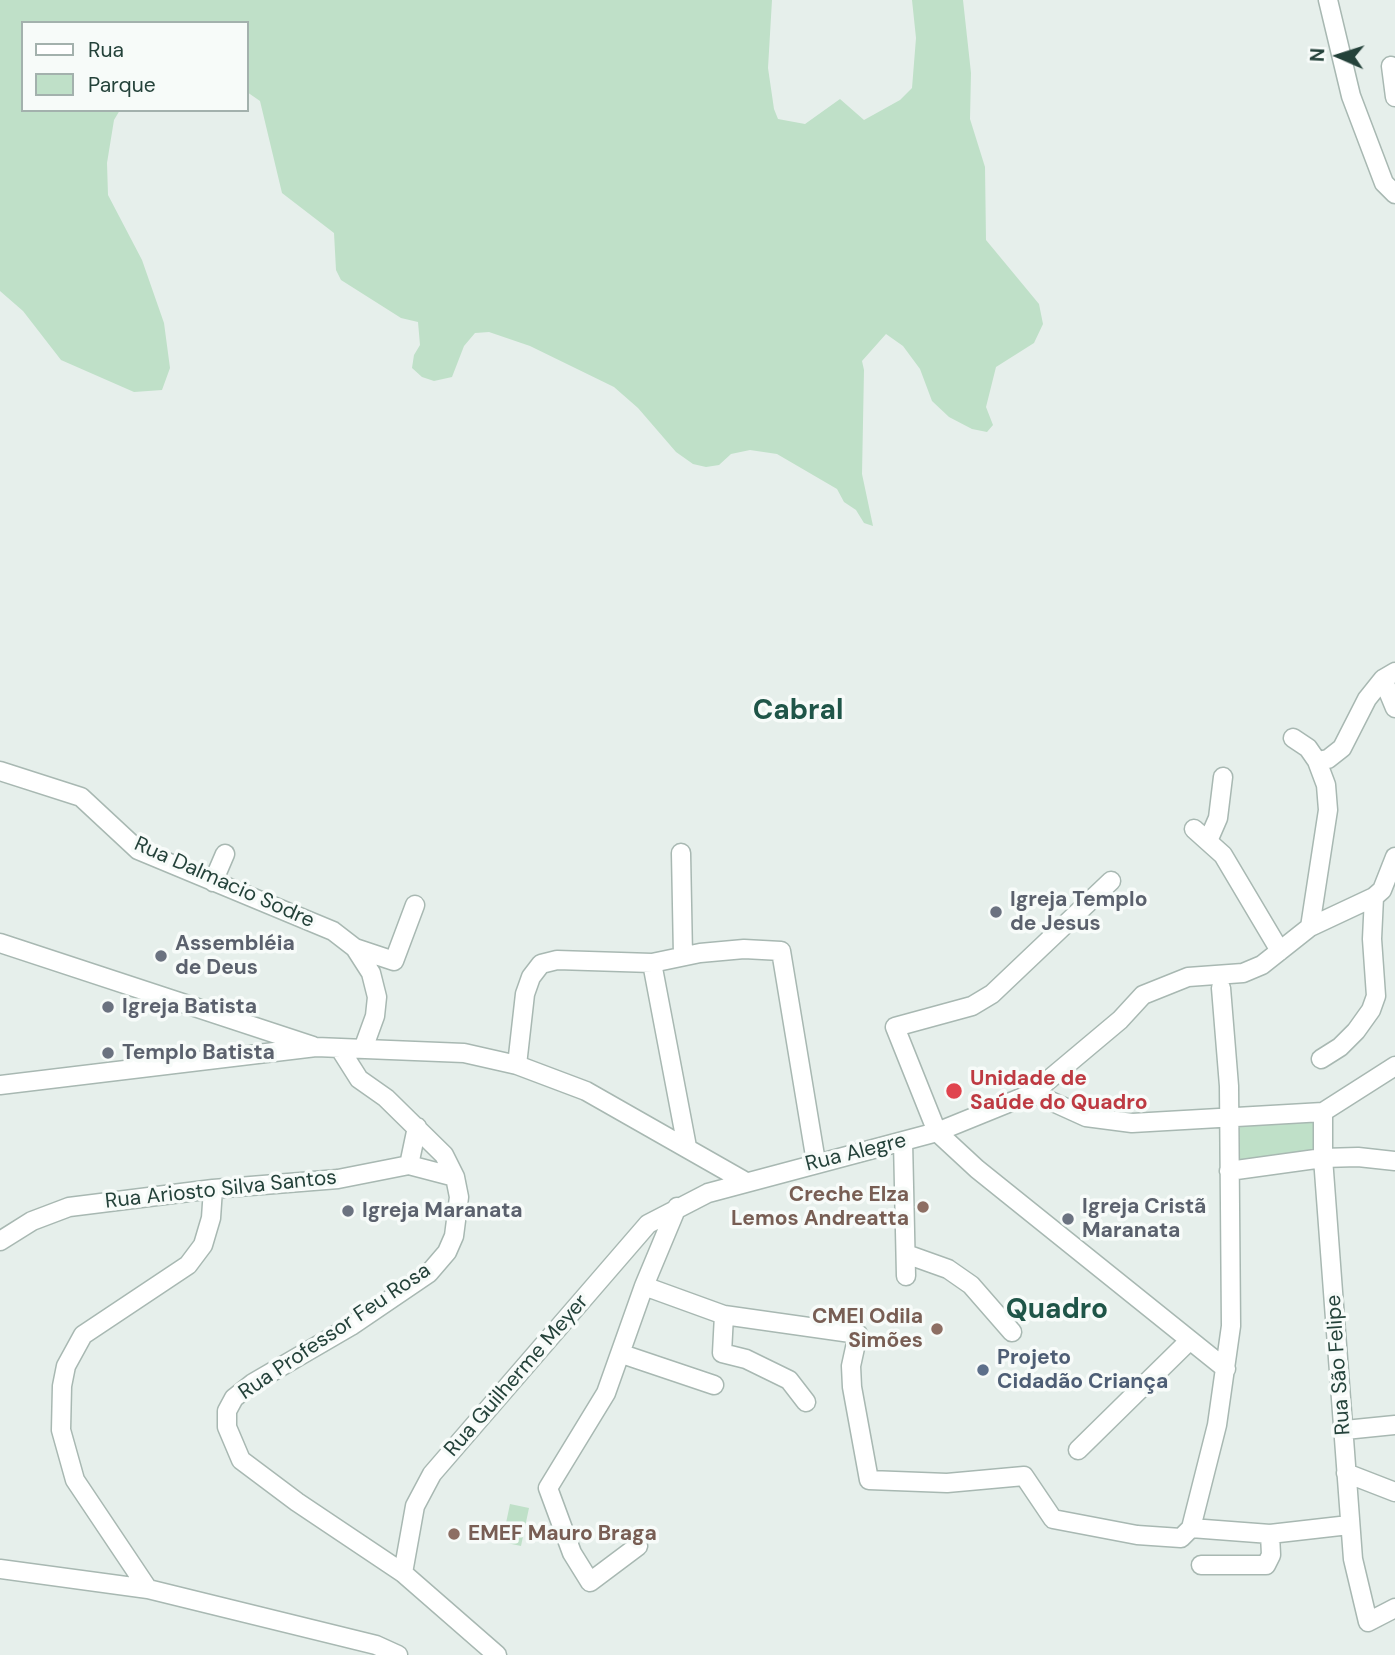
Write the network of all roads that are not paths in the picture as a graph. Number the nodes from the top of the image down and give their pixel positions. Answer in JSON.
{"nodes":[{"id":1,"x":1328,"y":0,"type":"edge"},
{"id":2,"x":1391,"y":66,"type":"dead end"},
{"id":3,"x":1395,"y":97,"type":"edge"},
{"id":4,"x":1395,"y":194,"type":"edge"},
{"id":5,"x":1390,"y":687,"type":"edge"},
{"id":6,"x":1293,"y":738,"type":"dead end"},
{"id":7,"x":1317,"y":761,"type":"junction"},
{"id":8,"x":0,"y":771,"type":"edge"},
{"id":9,"x":1223,"y":777,"type":"dead end"},
{"id":10,"x":681,"y":853,"type":"dead end"},
{"id":11,"x":225,"y":854,"type":"dead end"},
{"id":12,"x":1395,"y":857,"type":"edge"},
{"id":13,"x":1111,"y":881,"type":"dead end"},
{"id":14,"x":213,"y":882,"type":"junction"},
{"id":15,"x":1383,"y":894,"type":"edge"},
{"id":16,"x":415,"y":905,"type":"dead end"},
{"id":17,"x":1310,"y":927,"type":"junction"},
{"id":18,"x":0,"y":943,"type":"edge"},
{"id":19,"x":355,"y":948,"type":"junction"},
{"id":20,"x":1280,"y":951,"type":"junction"},
{"id":21,"x":683,"y":956,"type":"junction"},
{"id":22,"x":652,"y":963,"type":"junction"},
{"id":23,"x":1221,"y":988,"type":"dead end"},
{"id":24,"x":316,"y":1047,"type":"junction"},
{"id":25,"x":340,"y":1049,"type":"junction"},
{"id":26,"x":363,"y":1049,"type":"junction"},
{"id":27,"x":1321,"y":1059,"type":"dead end"},
{"id":28,"x":517,"y":1065,"type":"junction"},
{"id":29,"x":1395,"y":1066,"type":"edge"},
{"id":30,"x":0,"y":1085,"type":"edge"},
{"id":31,"x":1033,"y":1093,"type":"junction"},
{"id":32,"x":1323,"y":1112,"type":"junction"},
{"id":33,"x":1227,"y":1119,"type":"junction"},
{"id":34,"x":417,"y":1127,"type":"junction"},
{"id":35,"x":937,"y":1132,"type":"junction"},
{"id":36,"x":903,"y":1141,"type":"junction"},
{"id":37,"x":687,"y":1147,"type":"junction"},
{"id":38,"x":1323,"y":1158,"type":"junction"},
{"id":39,"x":1395,"y":1161,"type":"edge"},
{"id":40,"x":816,"y":1162,"type":"junction"},
{"id":41,"x":1228,"y":1164,"type":"junction"},
{"id":42,"x":409,"y":1166,"type":"junction"},
{"id":43,"x":455,"y":1177,"type":"junction"},
{"id":44,"x":746,"y":1182,"type":"junction"},
{"id":45,"x":213,"y":1189,"type":"junction"},
{"id":46,"x":677,"y":1207,"type":"junction"},
{"id":47,"x":0,"y":1241,"type":"edge"},
{"id":48,"x":906,"y":1254,"type":"junction"},
{"id":49,"x":906,"y":1276,"type":"dead end"},
{"id":50,"x":644,"y":1286,"type":"junction"},
{"id":51,"x":724,"y":1315,"type":"junction"},
{"id":52,"x":1012,"y":1332,"type":"dead end"},
{"id":53,"x":1190,"y":1340,"type":"junction"},
{"id":54,"x":622,"y":1354,"type":"junction"},
{"id":55,"x":1226,"y":1369,"type":"junction"},
{"id":56,"x":714,"y":1385,"type":"dead end"},
{"id":57,"x":806,"y":1402,"type":"dead end"},
{"id":58,"x":1395,"y":1425,"type":"edge"},
{"id":59,"x":1345,"y":1430,"type":"junction"},
{"id":60,"x":1078,"y":1450,"type":"dead end"},
{"id":61,"x":1346,"y":1472,"type":"junction"},
{"id":62,"x":1395,"y":1492,"type":"edge"},
{"id":63,"x":1349,"y":1525,"type":"junction"},
{"id":64,"x":1191,"y":1528,"type":"junction"},
{"id":65,"x":1270,"y":1534,"type":"junction"},
{"id":66,"x":638,"y":1546,"type":"dead end"},
{"id":67,"x":1201,"y":1565,"type":"dead end"},
{"id":68,"x":0,"y":1569,"type":"edge"},
{"id":69,"x":403,"y":1573,"type":"junction"},
{"id":70,"x":148,"y":1589,"type":"junction"},
{"id":71,"x":1395,"y":1608,"type":"edge"},
{"id":72,"x":398,"y":1655,"type":"edge"},
{"id":73,"x":497,"y":1655,"type":"edge"}],
"edges":[{"from":1,"to":4,"type":"street"},
{"from":2,"to":3,"type":"street"},
{"from":5,"to":7,"type":"street"},
{"from":6,"to":7,"type":"street"},
{"from":7,"to":17,"type":"street"},
{"from":8,"to":14,"type":"street","name":"Rua Dalmacio Sodre"},
{"from":9,"to":20,"type":"street"},
{"from":10,"to":21,"type":"street"},
{"from":11,"to":14,"type":"street"},
{"from":12,"to":15,"type":"street"},
{"from":13,"to":35,"type":"street"},
{"from":14,"to":19,"type":"street","name":"Rua Dalmacio Sodre"},
{"from":15,"to":17,"type":"street","name":"Rua Alegre"},
{"from":15,"to":27,"type":"street"},
{"from":16,"to":19,"type":"street"},
{"from":17,"to":20,"type":"street","name":"Rua Alegre"},
{"from":18,"to":24,"type":"street"},
{"from":19,"to":26,"type":"street","name":"Rua Dalmacio Sodre"},
{"from":20,"to":31,"type":"street","name":"Rua Alegre"},
{"from":21,"to":22,"type":"street"},
{"from":21,"to":40,"type":"street"},
{"from":22,"to":28,"type":"street"},
{"from":22,"to":37,"type":"street"},
{"from":23,"to":33,"type":"street"},
{"from":24,"to":25,"type":"street"},
{"from":24,"to":30,"type":"street"},
{"from":25,"to":26,"type":"street"},
{"from":25,"to":34,"type":"street","name":"Rua Professor Feu Rosa"},
{"from":26,"to":28,"type":"street"},
{"from":28,"to":37,"type":"street"},
{"from":29,"to":32,"type":"street"},
{"from":31,"to":33,"type":"street"},
{"from":31,"to":35,"type":"street","name":"Rua Alegre"},
{"from":32,"to":33,"type":"street"},
{"from":32,"to":38,"type":"street","name":"Rua São Felipe"},
{"from":33,"to":41,"type":"street"},
{"from":34,"to":42,"type":"street"},
{"from":34,"to":43,"type":"street","name":"Rua Professor Feu Rosa"},
{"from":35,"to":36,"type":"street","name":"Rua Alegre"},
{"from":35,"to":53,"type":"street"},
{"from":36,"to":40,"type":"street","name":"Rua Alegre"},
{"from":36,"to":48,"type":"street"},
{"from":37,"to":44,"type":"street"},
{"from":38,"to":39,"type":"street"},
{"from":38,"to":41,"type":"street"},
{"from":38,"to":59,"type":"street","name":"Rua São Felipe"},
{"from":40,"to":44,"type":"street","name":"Rua Alegre"},
{"from":41,"to":55,"type":"street"},
{"from":42,"to":43,"type":"street"},
{"from":42,"to":45,"type":"street","name":"Rua Ariosto Silva Santos"},
{"from":43,"to":69,"type":"street","name":"Rua Professor Feu Rosa"},
{"from":44,"to":46,"type":"street","name":"Rua Guilherme Meyer"},
{"from":45,"to":47,"type":"street","name":"Rua Ariosto Silva Santos"},
{"from":45,"to":70,"type":"street"},
{"from":46,"to":50,"type":"street"},
{"from":46,"to":69,"type":"street","name":"Rua Guilherme Meyer"},
{"from":48,"to":49,"type":"street"},
{"from":48,"to":52,"type":"street"},
{"from":50,"to":51,"type":"street"},
{"from":50,"to":54,"type":"street"},
{"from":51,"to":57,"type":"street"},
{"from":51,"to":64,"type":"street"},
{"from":53,"to":55,"type":"street"},
{"from":53,"to":60,"type":"street"},
{"from":54,"to":56,"type":"street"},
{"from":54,"to":66,"type":"street"},
{"from":55,"to":64,"type":"street"},
{"from":58,"to":59,"type":"street"},
{"from":59,"to":61,"type":"street","name":"Rua São Felipe"},
{"from":61,"to":62,"type":"street"},
{"from":61,"to":63,"type":"street","name":"Rua São Felipe"},
{"from":63,"to":65,"type":"street"},
{"from":63,"to":71,"type":"street","name":"Rua São Felipe"},
{"from":64,"to":65,"type":"street"},
{"from":65,"to":67,"type":"street"},
{"from":68,"to":70,"type":"street"},
{"from":69,"to":73,"type":"street","name":"Rua Professor Feu Rosa"},
{"from":70,"to":72,"type":"street"}]}
